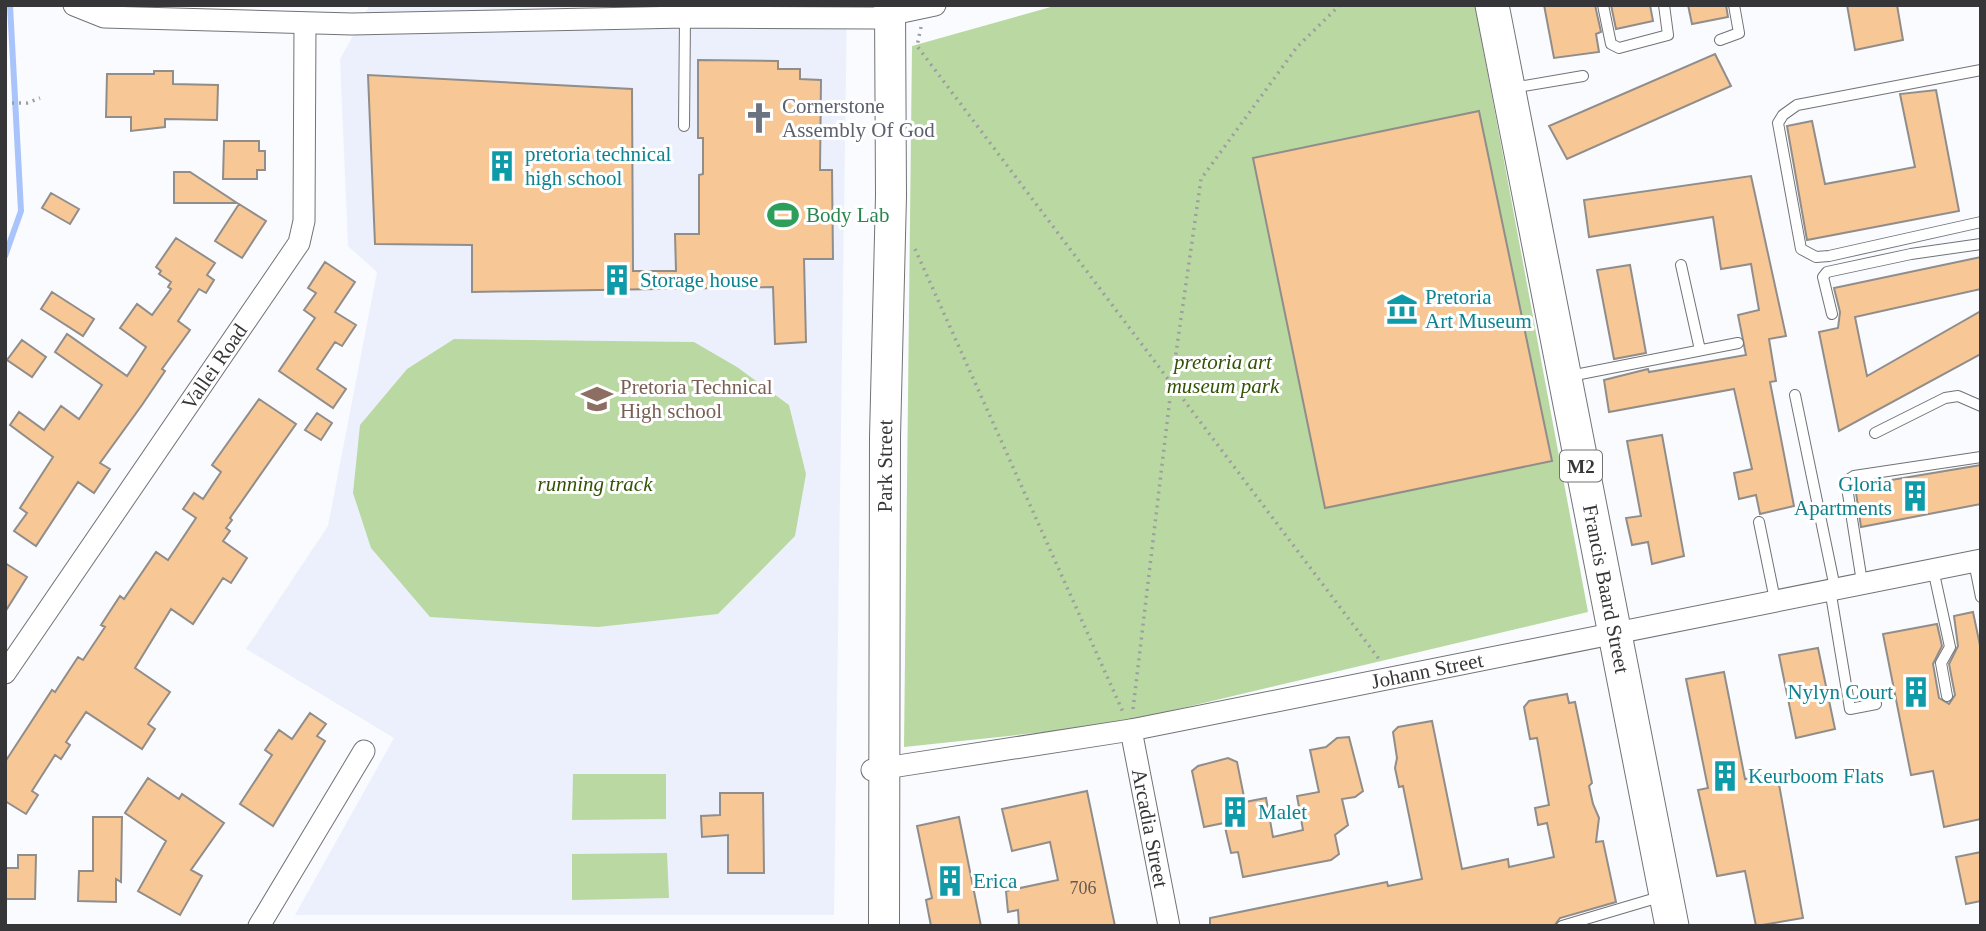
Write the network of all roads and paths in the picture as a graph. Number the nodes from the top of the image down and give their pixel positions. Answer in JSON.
{"nodes":[{"id":1,"x":74,"y":5,"type":"edge"},
{"id":2,"x":935,"y":5,"type":"edge"},
{"id":3,"x":1340,"y":5,"type":"edge"},
{"id":4,"x":1492,"y":5,"type":"edge"},
{"id":5,"x":1603,"y":5,"type":"edge"},
{"id":6,"x":1664,"y":5,"type":"edge"},
{"id":7,"x":1734,"y":5,"type":"edge"},
{"id":8,"x":882,"y":11,"type":"edge"},
{"id":9,"x":352,"y":15,"type":"edge"},
{"id":10,"x":685,"y":17,"type":"junction"},
{"id":11,"x":305,"y":24,"type":"junction"},
{"id":12,"x":1720,"y":40,"type":"dead end"},
{"id":13,"x":918,"y":46,"type":"dead end"},
{"id":14,"x":1981,"y":70,"type":"edge"},
{"id":15,"x":1583,"y":76,"type":"dead end"},
{"id":16,"x":1509,"y":88,"type":"junction"},
{"id":17,"x":40,"y":98,"type":"dead end"},
{"id":18,"x":5,"y":103,"type":"edge"},
{"id":19,"x":684,"y":127,"type":"dead end"},
{"id":20,"x":1981,"y":222,"type":"edge"},
{"id":21,"x":1981,"y":244,"type":"edge"},
{"id":22,"x":914,"y":247,"type":"dead end"},
{"id":23,"x":1681,"y":265,"type":"dead end"},
{"id":24,"x":1832,"y":314,"type":"dead end"},
{"id":25,"x":1738,"y":343,"type":"dead end"},
{"id":26,"x":1700,"y":351,"type":"junction"},
{"id":27,"x":1563,"y":377,"type":"junction"},
{"id":28,"x":1172,"y":381,"type":"junction"},
{"id":29,"x":1795,"y":395,"type":"dead end"},
{"id":30,"x":1981,"y":406,"type":"edge"},
{"id":31,"x":1875,"y":433,"type":"dead end"},
{"id":32,"x":1981,"y":457,"type":"edge"},
{"id":33,"x":1759,"y":522,"type":"dead end"},
{"id":34,"x":1977,"y":561,"type":"edge"},
{"id":35,"x":1933,"y":569,"type":"junction"},
{"id":36,"x":1861,"y":582,"type":"junction"},
{"id":37,"x":1833,"y":589,"type":"junction"},
{"id":38,"x":1981,"y":597,"type":"edge"},
{"id":39,"x":1775,"y":600,"type":"junction"},
{"id":40,"x":1613,"y":631,"type":"junction"},
{"id":41,"x":1381,"y":661,"type":"dead end"},
{"id":42,"x":5,"y":673,"type":"edge"},
{"id":43,"x":1947,"y":696,"type":"dead end"},
{"id":44,"x":1876,"y":704,"type":"dead end"},
{"id":45,"x":1131,"y":730,"type":"junction"},
{"id":46,"x":364,"y":751,"type":"dead end"},
{"id":47,"x":878,"y":769,"type":"junction"},
{"id":48,"x":1669,"y":911,"type":"edge"},
{"id":49,"x":260,"y":926,"type":"edge"},
{"id":50,"x":870,"y":926,"type":"edge"},
{"id":51,"x":884,"y":926,"type":"edge"},
{"id":52,"x":1168,"y":926,"type":"edge"},
{"id":53,"x":1562,"y":926,"type":"edge"}],
"edges":[{"from":1,"to":11,"type":"street"},
{"from":2,"to":8,"type":"street"},
{"from":3,"to":28,"type":"path"},
{"from":4,"to":16,"type":"main road","name":"Francis Baard Street","number":"M2"},
{"from":5,"to":6,"type":"lane"},
{"from":7,"to":12,"type":"lane"},
{"from":8,"to":10,"type":"street"},
{"from":8,"to":47,"type":"street","name":"Park Street"},
{"from":9,"to":10,"type":"street"},
{"from":9,"to":11,"type":"street"},
{"from":10,"to":19,"type":"lane"},
{"from":11,"to":42,"type":"street","name":"Vallei Road"},
{"from":13,"to":28,"type":"path"},
{"from":14,"to":20,"type":"lane"},
{"from":15,"to":16,"type":"lane"},
{"from":16,"to":27,"type":"main road","name":"Francis Baard Street","number":"M2"},
{"from":17,"to":18,"type":"path"},
{"from":21,"to":24,"type":"lane"},
{"from":22,"to":45,"type":"path"},
{"from":23,"to":26,"type":"lane"},
{"from":25,"to":26,"type":"lane"},
{"from":26,"to":27,"type":"lane"},
{"from":27,"to":40,"type":"main road","name":"Francis Baard Street","number":"M2"},
{"from":28,"to":41,"type":"path"},
{"from":28,"to":45,"type":"path"},
{"from":29,"to":37,"type":"lane"},
{"from":30,"to":31,"type":"lane"},
{"from":32,"to":36,"type":"lane"},
{"from":33,"to":39,"type":"lane"},
{"from":34,"to":35,"type":"street","name":"Johann Street"},
{"from":34,"to":38,"type":"lane"},
{"from":35,"to":36,"type":"street","name":"Johann Street"},
{"from":35,"to":43,"type":"lane"},
{"from":36,"to":37,"type":"street","name":"Johann Street"},
{"from":37,"to":39,"type":"street","name":"Johann Street"},
{"from":37,"to":44,"type":"lane"},
{"from":39,"to":40,"type":"street","name":"Johann Street"},
{"from":40,"to":45,"type":"street","name":"Johann Street"},
{"from":40,"to":48,"type":"main road","name":"Francis Baard Street","number":"M2"},
{"from":45,"to":47,"type":"street","name":"Johann Street"},
{"from":45,"to":52,"type":"street","name":"Arcadia Street"},
{"from":46,"to":49,"type":"street"},
{"from":47,"to":50,"type":"street","name":"Park Street"},
{"from":47,"to":51,"type":"street","name":"Park Street"},
{"from":48,"to":53,"type":"lane"}]}
